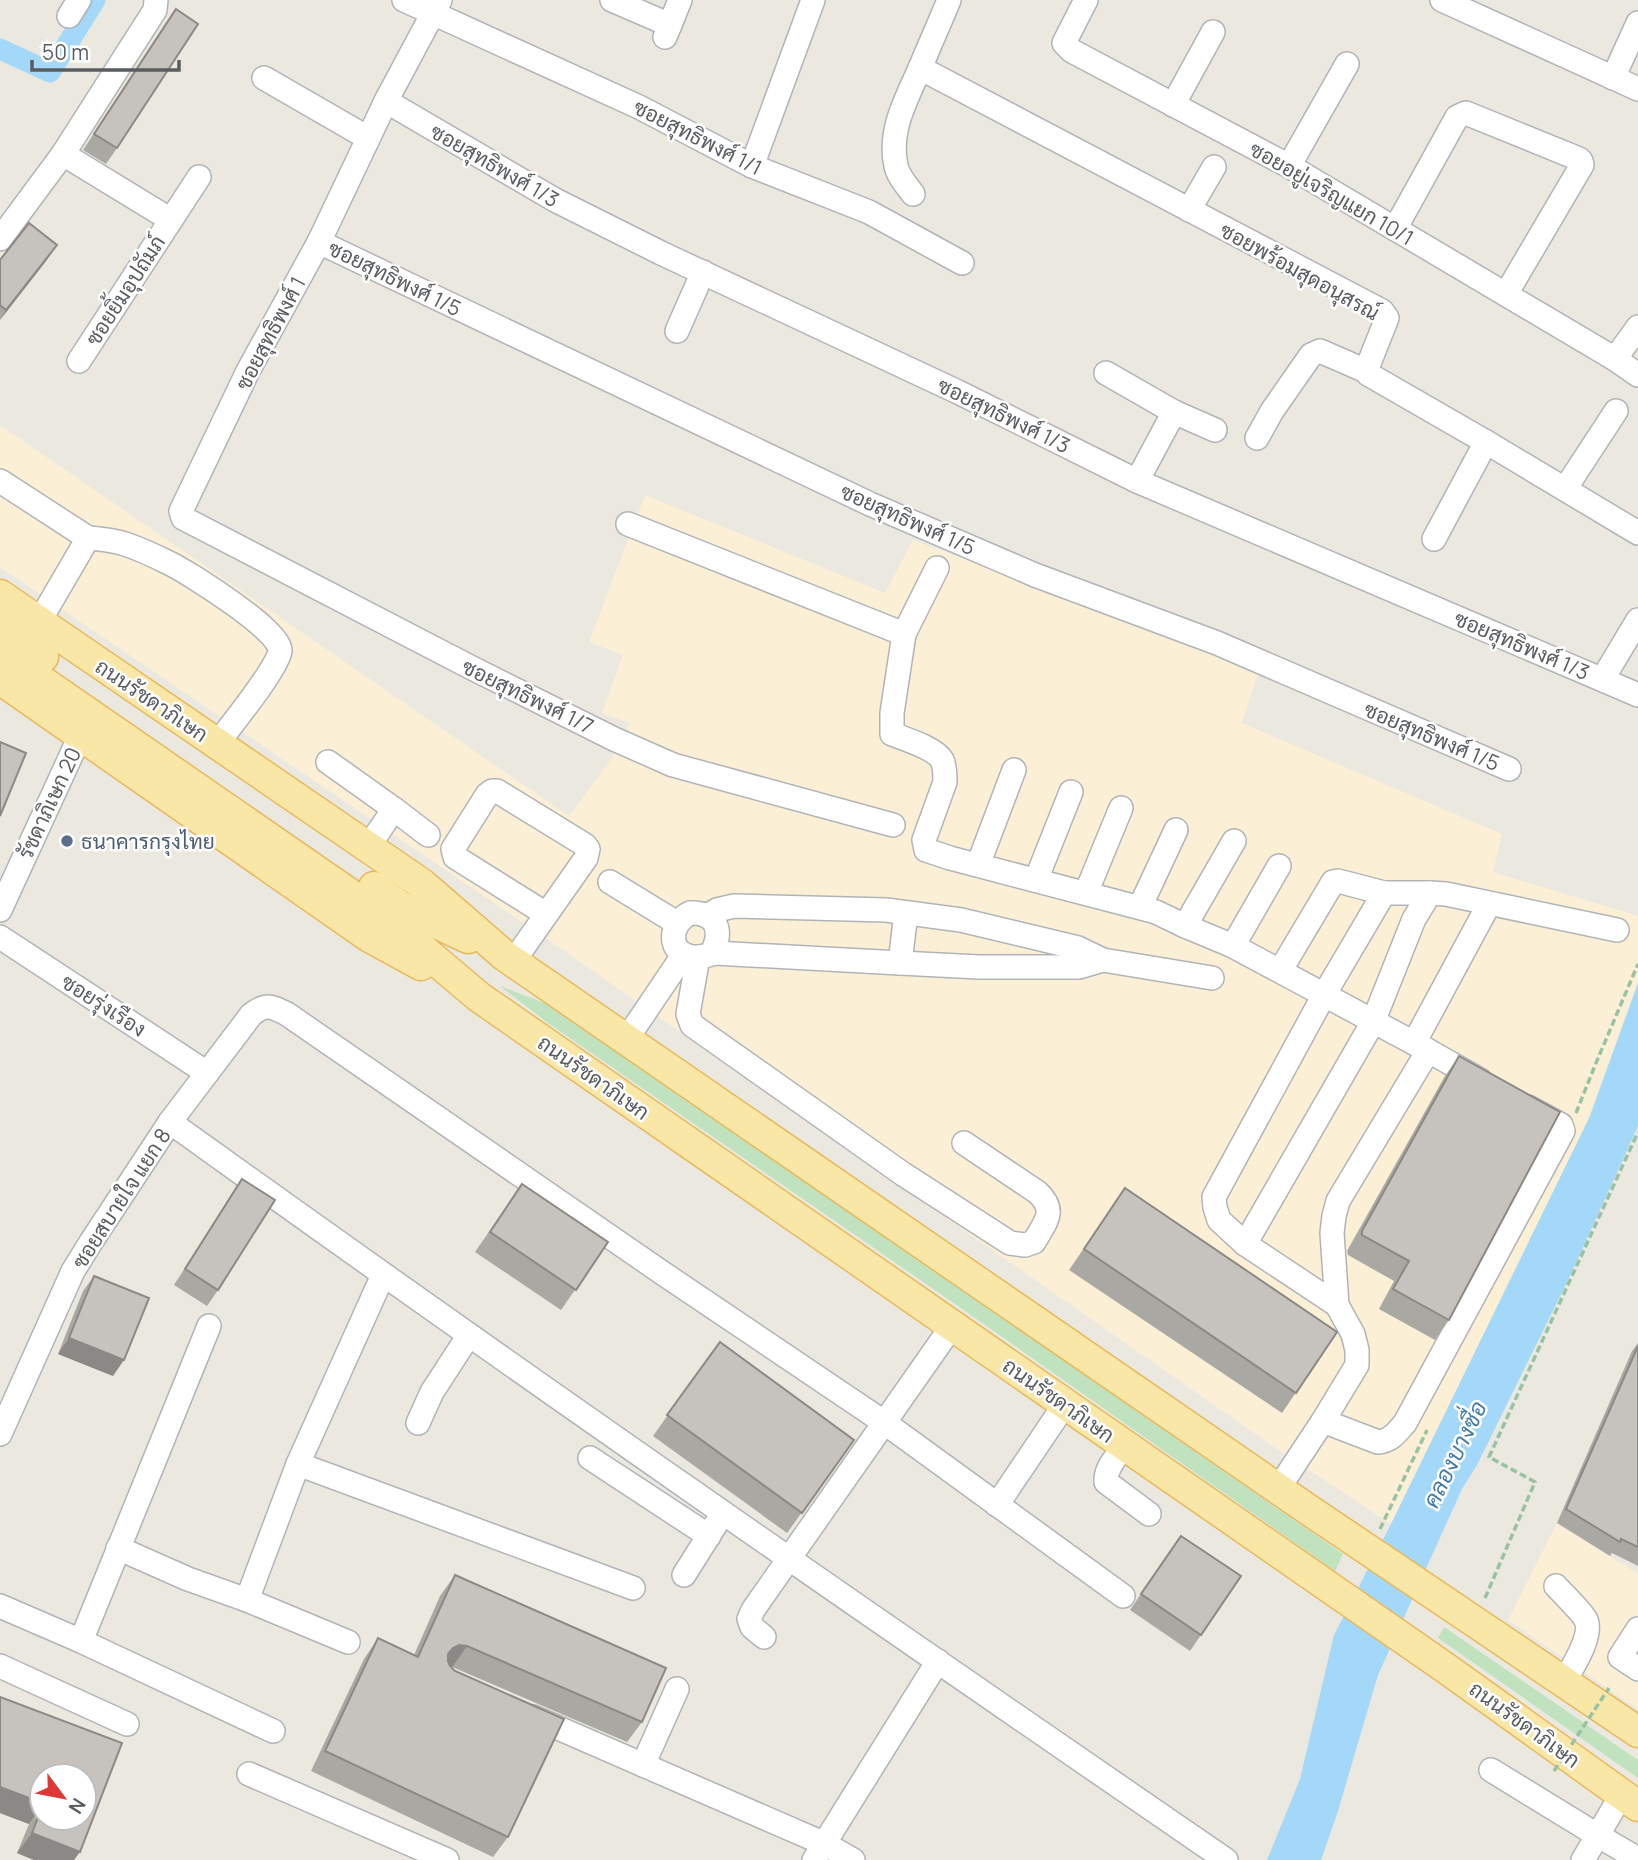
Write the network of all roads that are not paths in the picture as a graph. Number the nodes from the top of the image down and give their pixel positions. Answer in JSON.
{"nodes":[{"id":1,"x":156,"y":0,"type":"edge"},
{"id":2,"x":404,"y":0,"type":"edge"},
{"id":3,"x":612,"y":0,"type":"edge"},
{"id":4,"x":680,"y":0,"type":"edge"},
{"id":5,"x":813,"y":0,"type":"edge"},
{"id":6,"x":948,"y":0,"type":"edge"},
{"id":7,"x":1086,"y":0,"type":"edge"},
{"id":8,"x":1442,"y":0,"type":"edge"},
{"id":9,"x":437,"y":7,"type":"edge"},
{"id":10,"x":1638,"y":23,"type":"edge"},
{"id":11,"x":1213,"y":32,"type":"dead end"},
{"id":12,"x":1347,"y":64,"type":"dead end"},
{"id":13,"x":920,"y":68,"type":"junction"},
{"id":14,"x":264,"y":78,"type":"dead end"},
{"id":15,"x":1613,"y":78,"type":"junction"},
{"id":16,"x":1638,"y":89,"type":"edge"},
{"id":17,"x":386,"y":101,"type":"junction"},
{"id":18,"x":1173,"y":105,"type":"junction"},
{"id":19,"x":369,"y":138,"type":"junction"},
{"id":20,"x":63,"y":154,"type":"junction"},
{"id":21,"x":752,"y":166,"type":"junction"},
{"id":22,"x":1289,"y":166,"type":"junction"},
{"id":23,"x":1214,"y":167,"type":"dead end"},
{"id":24,"x":199,"y":177,"type":"dead end"},
{"id":25,"x":913,"y":194,"type":"dead end"},
{"id":26,"x":1189,"y":210,"type":"junction"},
{"id":27,"x":171,"y":220,"type":"junction"},
{"id":28,"x":1395,"y":229,"type":"junction"},
{"id":29,"x":0,"y":239,"type":"edge"},
{"id":30,"x":319,"y":242,"type":"junction"},
{"id":31,"x":961,"y":263,"type":"dead end"},
{"id":32,"x":703,"y":272,"type":"junction"},
{"id":33,"x":1506,"y":294,"type":"junction"},
{"id":34,"x":1638,"y":327,"type":"edge"},
{"id":35,"x":677,"y":331,"type":"dead end"},
{"id":36,"x":1615,"y":359,"type":"junction"},
{"id":37,"x":79,"y":361,"type":"dead end"},
{"id":38,"x":1366,"y":371,"type":"junction"},
{"id":39,"x":1106,"y":373,"type":"dead end"},
{"id":40,"x":1638,"y":375,"type":"edge"},
{"id":41,"x":1616,"y":411,"type":"dead end"},
{"id":42,"x":1174,"y":412,"type":"junction"},
{"id":43,"x":1216,"y":430,"type":"dead end"},
{"id":44,"x":1257,"y":438,"type":"dead end"},
{"id":45,"x":1486,"y":442,"type":"junction"},
{"id":46,"x":0,"y":481,"type":"edge"},
{"id":47,"x":1137,"y":481,"type":"junction"},
{"id":48,"x":1565,"y":489,"type":"junction"},
{"id":49,"x":183,"y":518,"type":"joint"},
{"id":50,"x":628,"y":524,"type":"dead end"},
{"id":51,"x":1638,"y":533,"type":"edge"},
{"id":52,"x":88,"y":538,"type":"junction"},
{"id":53,"x":1434,"y":538,"type":"dead end"},
{"id":54,"x":937,"y":568,"type":"dead end"},
{"id":55,"x":0,"y":596,"type":"edge"},
{"id":56,"x":1638,"y":620,"type":"edge"},
{"id":57,"x":39,"y":622,"type":"junction"},
{"id":58,"x":0,"y":627,"type":"edge"},
{"id":59,"x":904,"y":634,"type":"junction"},
{"id":60,"x":0,"y":652,"type":"edge"},
{"id":61,"x":0,"y":678,"type":"edge"},
{"id":62,"x":1606,"y":681,"type":"junction"},
{"id":63,"x":1638,"y":695,"type":"edge"},
{"id":64,"x":81,"y":734,"type":"junction"},
{"id":65,"x":217,"y":744,"type":"junction"},
{"id":66,"x":328,"y":762,"type":"dead end"},
{"id":67,"x":1509,"y":769,"type":"dead end"},
{"id":68,"x":1014,"y":771,"type":"dead end"},
{"id":69,"x":1071,"y":792,"type":"dead end"},
{"id":70,"x":1121,"y":808,"type":"dead end"},
{"id":71,"x":394,"y":809,"type":"junction"},
{"id":72,"x":892,"y":825,"type":"dead end"},
{"id":73,"x":1176,"y":830,"type":"dead end"},
{"id":74,"x":428,"y":835,"type":"dead end"},
{"id":75,"x":1234,"y":841,"type":"dead end"},
{"id":76,"x":368,"y":847,"type":"junction"},
{"id":77,"x":978,"y":865,"type":"junction"},
{"id":78,"x":1279,"y":866,"type":"dead end"},
{"id":79,"x":1036,"y":880,"type":"junction"},
{"id":80,"x":610,"y":882,"type":"dead end"},
{"id":81,"x":1086,"y":893,"type":"junction"},
{"id":82,"x":1384,"y":893,"type":"junction"},
{"id":83,"x":1430,"y":893,"type":"junction"},
{"id":84,"x":1489,"y":904,"type":"junction"},
{"id":85,"x":1140,"y":907,"type":"junction"},
{"id":86,"x":0,"y":910,"type":"edge"},
{"id":87,"x":906,"y":913,"type":"junction"},
{"id":88,"x":546,"y":914,"type":"junction"},
{"id":89,"x":707,"y":916,"type":"junction"},
{"id":90,"x":677,"y":923,"type":"junction"},
{"id":91,"x":1185,"y":926,"type":"junction"},
{"id":92,"x":1617,"y":930,"type":"dead end"},
{"id":93,"x":0,"y":937,"type":"edge"},
{"id":94,"x":1233,"y":946,"type":"junction"},
{"id":95,"x":699,"y":955,"type":"junction"},
{"id":96,"x":509,"y":959,"type":"junction"},
{"id":97,"x":1103,"y":960,"type":"junction"},
{"id":98,"x":900,"y":963,"type":"junction"},
{"id":99,"x":1280,"y":971,"type":"junction"},
{"id":100,"x":1212,"y":978,"type":"dead end"},
{"id":101,"x":1324,"y":995,"type":"junction"},
{"id":102,"x":479,"y":997,"type":"junction"},
{"id":103,"x":1373,"y":1022,"type":"junction"},
{"id":104,"x":626,"y":1040,"type":"junction"},
{"id":105,"x":1420,"y":1046,"type":"junction"},
{"id":106,"x":207,"y":1073,"type":"junction"},
{"id":107,"x":170,"y":1122,"type":"junction"},
{"id":108,"x":964,"y":1143,"type":"dead end"},
{"id":109,"x":1245,"y":1244,"type":"junction"},
{"id":110,"x":383,"y":1275,"type":"junction"},
{"id":111,"x":1338,"y":1305,"type":"junction"},
{"id":112,"x":209,"y":1326,"type":"dead end"},
{"id":113,"x":952,"y":1326,"type":"junction"},
{"id":114,"x":468,"y":1335,"type":"junction"},
{"id":115,"x":1065,"y":1404,"type":"junction"},
{"id":116,"x":1323,"y":1421,"type":"junction"},
{"id":117,"x":418,"y":1423,"type":"dead end"},
{"id":118,"x":885,"y":1423,"type":"junction"},
{"id":119,"x":0,"y":1434,"type":"edge"},
{"id":120,"x":1125,"y":1446,"type":"junction"},
{"id":121,"x":590,"y":1458,"type":"dead end"},
{"id":122,"x":299,"y":1464,"type":"junction"},
{"id":123,"x":1278,"y":1489,"type":"junction"},
{"id":124,"x":997,"y":1505,"type":"junction"},
{"id":125,"x":724,"y":1513,"type":"junction"},
{"id":126,"x":1149,"y":1514,"type":"dead end"},
{"id":127,"x":709,"y":1536,"type":"junction"},
{"id":128,"x":118,"y":1548,"type":"junction"},
{"id":129,"x":790,"y":1560,"type":"junction"},
{"id":130,"x":684,"y":1575,"type":"dead end"},
{"id":131,"x":1556,"y":1586,"type":"dead end"},
{"id":132,"x":633,"y":1588,"type":"dead end"},
{"id":133,"x":1123,"y":1596,"type":"dead end"},
{"id":134,"x":247,"y":1600,"type":"junction"},
{"id":135,"x":0,"y":1606,"type":"edge"},
{"id":136,"x":1638,"y":1629,"type":"edge"},
{"id":137,"x":764,"y":1637,"type":"dead end"},
{"id":138,"x":81,"y":1641,"type":"junction"},
{"id":139,"x":348,"y":1642,"type":"dead end"},
{"id":140,"x":938,"y":1661,"type":"junction"},
{"id":141,"x":0,"y":1666,"type":"edge"},
{"id":142,"x":1638,"y":1670,"type":"edge"},
{"id":143,"x":1564,"y":1682,"type":"junction"},
{"id":144,"x":677,"y":1689,"type":"dead end"},
{"id":145,"x":508,"y":1706,"type":"edge"},
{"id":146,"x":127,"y":1724,"type":"dead end"},
{"id":147,"x":273,"y":1731,"type":"dead end"},
{"id":148,"x":1638,"y":1732,"type":"edge"},
{"id":149,"x":643,"y":1765,"type":"junction"},
{"id":150,"x":1491,"y":1770,"type":"dead end"},
{"id":151,"x":249,"y":1774,"type":"dead end"},
{"id":152,"x":1630,"y":1800,"type":"edge"},
{"id":153,"x":1597,"y":1835,"type":"junction"},
{"id":154,"x":820,"y":1852,"type":"edge"},
{"id":155,"x":1638,"y":1858,"type":"edge"},
{"id":156,"x":447,"y":1860,"type":"edge"},
{"id":157,"x":853,"y":1860,"type":"edge"},
{"id":158,"x":1226,"y":1860,"type":"edge"},
{"id":159,"x":1583,"y":1860,"type":"edge"}],
"edges":[{"from":1,"to":20,"type":"street"},
{"from":2,"to":9,"type":"street","name":"ซอยสุทธิพงศ์ 1/1"},
{"from":3,"to":4,"type":"street"},
{"from":5,"to":21,"type":"street"},
{"from":6,"to":13,"type":"street"},
{"from":7,"to":18,"type":"street","name":"ซอยอยู่เจริญแยก 10/1"},
{"from":8,"to":15,"type":"street"},
{"from":9,"to":17,"type":"street","name":"ซอยสุทธิพงศ์ 1"},
{"from":9,"to":21,"type":"street","name":"ซอยสุทธิพงศ์ 1/1"},
{"from":10,"to":15,"type":"street"},
{"from":11,"to":18,"type":"street"},
{"from":12,"to":22,"type":"street"},
{"from":13,"to":25,"type":"street"},
{"from":13,"to":26,"type":"street","name":"ซอยพร้อมสุดอนุสรณ์"},
{"from":14,"to":19,"type":"street"},
{"from":15,"to":16,"type":"street"},
{"from":17,"to":19,"type":"street","name":"ซอยสุทธิพงศ์ 1"},
{"from":17,"to":32,"type":"street","name":"ซอยสุทธิพงศ์ 1/3"},
{"from":18,"to":22,"type":"street","name":"ซอยอยู่เจริญแยก 10/1"},
{"from":19,"to":30,"type":"street","name":"ซอยสุทธิพงศ์ 1"},
{"from":20,"to":27,"type":"street","name":"ซอยยิ้มอุปถัมภ์"},
{"from":20,"to":29,"type":"street"},
{"from":21,"to":31,"type":"street","name":"ซอยสุทธิพงศ์ 1/1"},
{"from":22,"to":28,"type":"street","name":"ซอยอยู่เจริญแยก 10/1"},
{"from":23,"to":26,"type":"street"},
{"from":24,"to":27,"type":"street","name":"ซอยยิ้มอุปถัมภ์"},
{"from":26,"to":38,"type":"street","name":"ซอยพร้อมสุดอนุสรณ์"},
{"from":27,"to":37,"type":"street","name":"ซอยยิ้มอุปถัมภ์"},
{"from":28,"to":33,"type":"street","name":"ซอยอยู่เจริญแยก 10/1"},
{"from":28,"to":33,"type":"street"},
{"from":30,"to":49,"type":"street","name":"ซอยสุทธิพงศ์ 1"},
{"from":30,"to":67,"type":"street","name":"ซอยสุทธิพงศ์ 1/5"},
{"from":32,"to":35,"type":"street"},
{"from":32,"to":47,"type":"street","name":"ซอยสุทธิพงศ์ 1/3"},
{"from":33,"to":36,"type":"street","name":"ซอยอยู่เจริญแยก 10/1"},
{"from":34,"to":36,"type":"street"},
{"from":36,"to":40,"type":"street","name":"ซอยอยู่เจริญแยก 10/1"},
{"from":38,"to":44,"type":"street"},
{"from":38,"to":45,"type":"street"},
{"from":39,"to":42,"type":"street"},
{"from":41,"to":48,"type":"street"},
{"from":42,"to":43,"type":"street"},
{"from":42,"to":47,"type":"street"},
{"from":45,"to":48,"type":"street"},
{"from":45,"to":53,"type":"street"},
{"from":46,"to":52,"type":"street"},
{"from":47,"to":62,"type":"street","name":"ซอยสุทธิพงศ์ 1/3"},
{"from":48,"to":51,"type":"street"},
{"from":49,"to":72,"type":"street","name":"ซอยสุทธิพงศ์ 1/7"},
{"from":50,"to":59,"type":"street"},
{"from":52,"to":57,"type":"street"},
{"from":52,"to":65,"type":"street"},
{"from":54,"to":59,"type":"street"},
{"from":55,"to":57,"type":"main road","name":"ถนนรัชดาภิเษก"},
{"from":56,"to":62,"type":"street"},
{"from":57,"to":65,"type":"main road","name":"ถนนรัชดาภิเษก"},
{"from":58,"to":96,"type":"main road","name":"ถนนรัชดาภิเษก"},
{"from":59,"to":77,"type":"street"},
{"from":60,"to":102,"type":"main road","name":"ถนนรัชดาภิเษก"},
{"from":61,"to":64,"type":"main road","name":"ถนนรัชดาภิเษก"},
{"from":62,"to":63,"type":"street","name":"ซอยสุทธิพงศ์ 1/3"},
{"from":64,"to":86,"type":"street","name":"รัชดาภิเษก 20"},
{"from":64,"to":102,"type":"main road","name":"ถนนรัชดาภิเษก"},
{"from":65,"to":76,"type":"main road","name":"ถนนรัชดาภิเษก"},
{"from":66,"to":71,"type":"street"},
{"from":68,"to":77,"type":"street"},
{"from":69,"to":79,"type":"street"},
{"from":70,"to":81,"type":"street"},
{"from":71,"to":74,"type":"street"},
{"from":71,"to":76,"type":"street"},
{"from":73,"to":85,"type":"street"},
{"from":75,"to":91,"type":"street"},
{"from":76,"to":96,"type":"main road","name":"ถนนรัชดาภิเษก"},
{"from":77,"to":79,"type":"street"},
{"from":78,"to":94,"type":"street"},
{"from":79,"to":81,"type":"street"},
{"from":80,"to":90,"type":"street"},
{"from":81,"to":85,"type":"street"},
{"from":82,"to":83,"type":"street"},
{"from":82,"to":99,"type":"street"},
{"from":82,"to":101,"type":"street"},
{"from":83,"to":84,"type":"street"},
{"from":83,"to":103,"type":"street"},
{"from":84,"to":92,"type":"street"},
{"from":84,"to":105,"type":"street"},
{"from":85,"to":91,"type":"street"},
{"from":87,"to":89,"type":"street"},
{"from":87,"to":97,"type":"street"},
{"from":87,"to":98,"type":"street"},
{"from":88,"to":88,"type":"street"},
{"from":88,"to":96,"type":"street"},
{"from":89,"to":90,"type":"street"},
{"from":89,"to":95,"type":"street"},
{"from":90,"to":95,"type":"street"},
{"from":91,"to":94,"type":"street"},
{"from":93,"to":106,"type":"street","name":"ซอยรุ่งเรือง"},
{"from":94,"to":99,"type":"street"},
{"from":95,"to":98,"type":"street"},
{"from":95,"to":104,"type":"street"},
{"from":95,"to":108,"type":"street"},
{"from":96,"to":104,"type":"main road","name":"ถนนรัชดาภิเษก"},
{"from":97,"to":98,"type":"street"},
{"from":97,"to":100,"type":"street"},
{"from":99,"to":101,"type":"street"},
{"from":101,"to":103,"type":"street"},
{"from":101,"to":109,"type":"street"},
{"from":102,"to":113,"type":"main road","name":"ถนนรัชดาภิเษก"},
{"from":103,"to":105,"type":"street"},
{"from":103,"to":109,"type":"street"},
{"from":104,"to":123,"type":"main road","name":"ถนนรัชดาภิเษก"},
{"from":105,"to":111,"type":"street"},
{"from":105,"to":116,"type":"street"},
{"from":106,"to":107,"type":"street","name":"ซอยสบายใจ แยก 8"},
{"from":106,"to":118,"type":"street","name":"ซอยสบายใจ แยก 8"},
{"from":107,"to":110,"type":"street"},
{"from":107,"to":119,"type":"street","name":"ซอยสบายใจ แยก 8"},
{"from":109,"to":111,"type":"street"},
{"from":110,"to":114,"type":"street"},
{"from":110,"to":122,"type":"street"},
{"from":111,"to":116,"type":"street"},
{"from":112,"to":128,"type":"street"},
{"from":113,"to":115,"type":"main road","name":"ถนนรัชดาภิเษก"},
{"from":113,"to":118,"type":"street"},
{"from":114,"to":117,"type":"street"},
{"from":114,"to":125,"type":"street"},
{"from":115,"to":120,"type":"main road","name":"ถนนรัชดาภิเษก"},
{"from":115,"to":124,"type":"street"},
{"from":116,"to":123,"type":"street"},
{"from":118,"to":124,"type":"street"},
{"from":118,"to":129,"type":"street"},
{"from":120,"to":126,"type":"street"},
{"from":120,"to":152,"type":"main road","name":"ถนนรัชดาภิเษก"},
{"from":121,"to":127,"type":"street"},
{"from":122,"to":132,"type":"street"},
{"from":122,"to":134,"type":"street"},
{"from":123,"to":143,"type":"main road","name":"ถนนรัชดาภิเษก"},
{"from":124,"to":133,"type":"street"},
{"from":125,"to":127,"type":"street"},
{"from":125,"to":129,"type":"street"},
{"from":127,"to":130,"type":"street"},
{"from":128,"to":134,"type":"street"},
{"from":128,"to":138,"type":"street"},
{"from":129,"to":137,"type":"street"},
{"from":129,"to":140,"type":"street"},
{"from":131,"to":143,"type":"street"},
{"from":134,"to":139,"type":"street"},
{"from":135,"to":138,"type":"street"},
{"from":136,"to":142,"type":"street"},
{"from":138,"to":147,"type":"street"},
{"from":140,"to":154,"type":"street"},
{"from":140,"to":158,"type":"street"},
{"from":141,"to":146,"type":"street"},
{"from":143,"to":148,"type":"main road","name":"ถนนรัชดาภิเษก"},
{"from":144,"to":149,"type":"street"},
{"from":145,"to":149,"type":"street"},
{"from":149,"to":154,"type":"street"},
{"from":150,"to":153,"type":"street"},
{"from":151,"to":156,"type":"street"},
{"from":152,"to":153,"type":"street"},
{"from":153,"to":155,"type":"street"},
{"from":153,"to":159,"type":"street"},
{"from":154,"to":157,"type":"street"}]}
